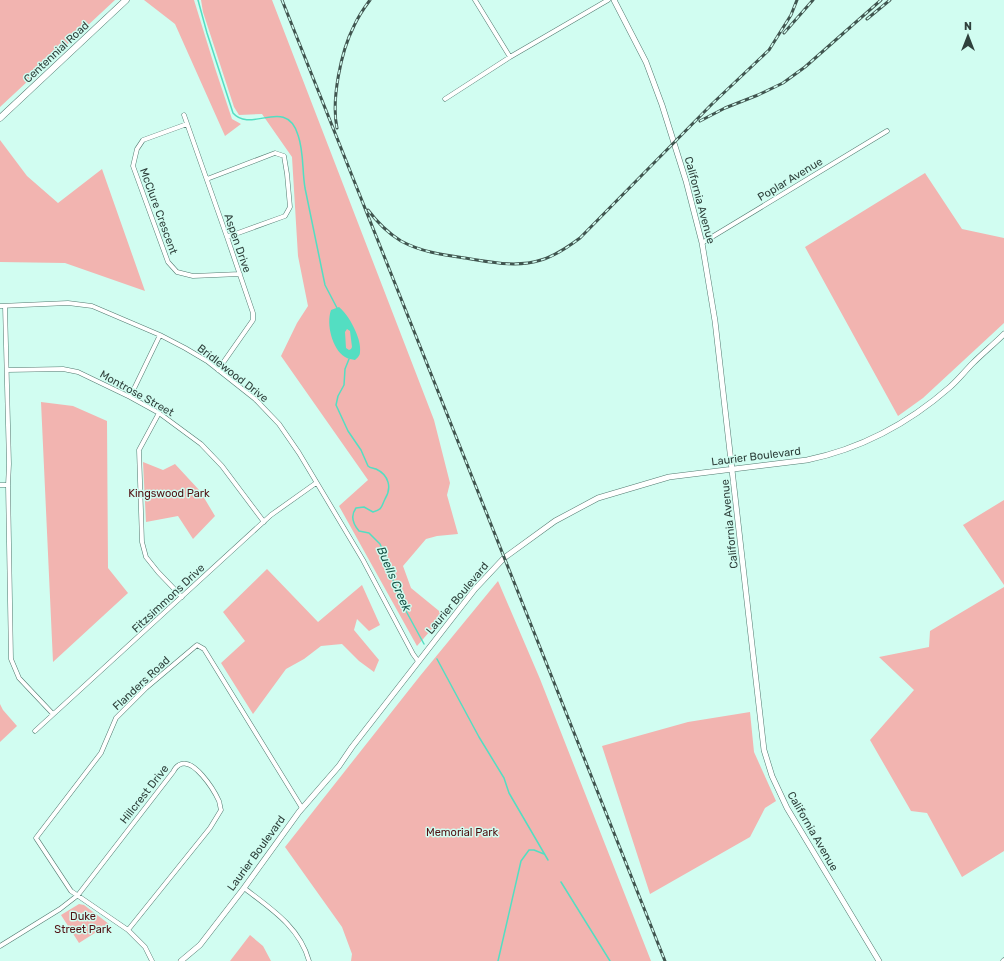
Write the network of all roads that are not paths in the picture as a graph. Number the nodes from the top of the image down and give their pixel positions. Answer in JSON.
{"nodes":[{"id":1,"x":126,"y":0,"type":"edge"},
{"id":2,"x":475,"y":0,"type":"edge"},
{"id":3,"x":608,"y":0,"type":"edge"},
{"id":4,"x":614,"y":0,"type":"edge"},
{"id":5,"x":510,"y":57,"type":"junction"},
{"id":6,"x":445,"y":99,"type":"dead end"},
{"id":7,"x":184,"y":115,"type":"dead end"},
{"id":8,"x":0,"y":118,"type":"edge"},
{"id":9,"x":187,"y":124,"type":"junction"},
{"id":10,"x":887,"y":131,"type":"dead end"},
{"id":11,"x":207,"y":178,"type":"junction"},
{"id":12,"x":227,"y":237,"type":"junction"},
{"id":13,"x":702,"y":243,"type":"junction"},
{"id":14,"x":240,"y":274,"type":"junction"},
{"id":15,"x":2,"y":306,"type":"edge"},
{"id":16,"x":1004,"y":334,"type":"edge"},
{"id":17,"x":160,"y":336,"type":"junction"},
{"id":18,"x":7,"y":370,"type":"junction"},
{"id":19,"x":218,"y":370,"type":"junction"},
{"id":20,"x":130,"y":397,"type":"junction"},
{"id":21,"x":159,"y":413,"type":"junction"},
{"id":22,"x":733,"y":469,"type":"junction"},
{"id":23,"x":316,"y":482,"type":"junction"},
{"id":24,"x":0,"y":485,"type":"edge"},
{"id":25,"x":8,"y":485,"type":"junction"},
{"id":26,"x":264,"y":522,"type":"junction"},
{"id":27,"x":182,"y":597,"type":"junction"},
{"id":28,"x":418,"y":661,"type":"junction"},
{"id":29,"x":53,"y":714,"type":"junction"},
{"id":30,"x":35,"y":731,"type":"dead end"},
{"id":31,"x":302,"y":808,"type":"junction"},
{"id":32,"x":244,"y":888,"type":"junction"},
{"id":33,"x":78,"y":895,"type":"junction"},
{"id":34,"x":128,"y":930,"type":"junction"},
{"id":35,"x":0,"y":946,"type":"edge"},
{"id":36,"x":184,"y":960,"type":"edge"},
{"id":37,"x":152,"y":961,"type":"edge"},
{"id":38,"x":309,"y":961,"type":"edge"},
{"id":39,"x":879,"y":961,"type":"edge"}],
"edges":[{"from":1,"to":8,"type":"main road","name":"Centennial Road"},
{"from":2,"to":5,"type":"street"},
{"from":3,"to":5,"type":"street"},
{"from":4,"to":13,"type":"street","name":"California Avenue"},
{"from":5,"to":6,"type":"street"},
{"from":7,"to":9,"type":"street","name":"Aspen Drive"},
{"from":9,"to":11,"type":"street","name":"Aspen Drive"},
{"from":9,"to":14,"type":"street","name":"McClure Crescent"},
{"from":10,"to":13,"type":"street","name":"Poplar Avenue"},
{"from":11,"to":12,"type":"street","name":"Aspen Drive"},
{"from":11,"to":12,"type":"street"},
{"from":12,"to":14,"type":"street","name":"Aspen Drive"},
{"from":13,"to":22,"type":"street","name":"California Avenue"},
{"from":14,"to":19,"type":"street","name":"Aspen Drive"},
{"from":15,"to":17,"type":"street","name":"Bridlewood Drive"},
{"from":15,"to":18,"type":"street"},
{"from":16,"to":22,"type":"street","name":"Laurier Boulevard"},
{"from":17,"to":19,"type":"street","name":"Bridlewood Drive"},
{"from":17,"to":20,"type":"street"},
{"from":18,"to":20,"type":"street","name":"Montrose Street"},
{"from":18,"to":25,"type":"street"},
{"from":19,"to":23,"type":"street","name":"Bridlewood Drive"},
{"from":20,"to":21,"type":"street","name":"Montrose Street"},
{"from":21,"to":26,"type":"street","name":"Montrose Street"},
{"from":21,"to":27,"type":"street"},
{"from":22,"to":28,"type":"street","name":"Laurier Boulevard"},
{"from":22,"to":39,"type":"street","name":"California Avenue"},
{"from":23,"to":26,"type":"street","name":"Fitzsimmons Drive"},
{"from":23,"to":28,"type":"street","name":"Bridlewood Drive"},
{"from":24,"to":25,"type":"street"},
{"from":25,"to":29,"type":"street"},
{"from":26,"to":27,"type":"street","name":"Fitzsimmons Drive"},
{"from":27,"to":29,"type":"street","name":"Fitzsimmons Drive"},
{"from":28,"to":31,"type":"street","name":"Laurier Boulevard"},
{"from":29,"to":30,"type":"street","name":"Fitzsimmons Drive"},
{"from":31,"to":32,"type":"street","name":"Laurier Boulevard"},
{"from":31,"to":33,"type":"street","name":"Flanders Road"},
{"from":32,"to":36,"type":"street","name":"Laurier Boulevard"},
{"from":32,"to":38,"type":"street"},
{"from":33,"to":34,"type":"street","name":"Flanders Road"},
{"from":33,"to":34,"type":"street","name":"Hillcrest Drive"},
{"from":33,"to":35,"type":"street"},
{"from":34,"to":37,"type":"street","name":"Flanders Road"}]}
